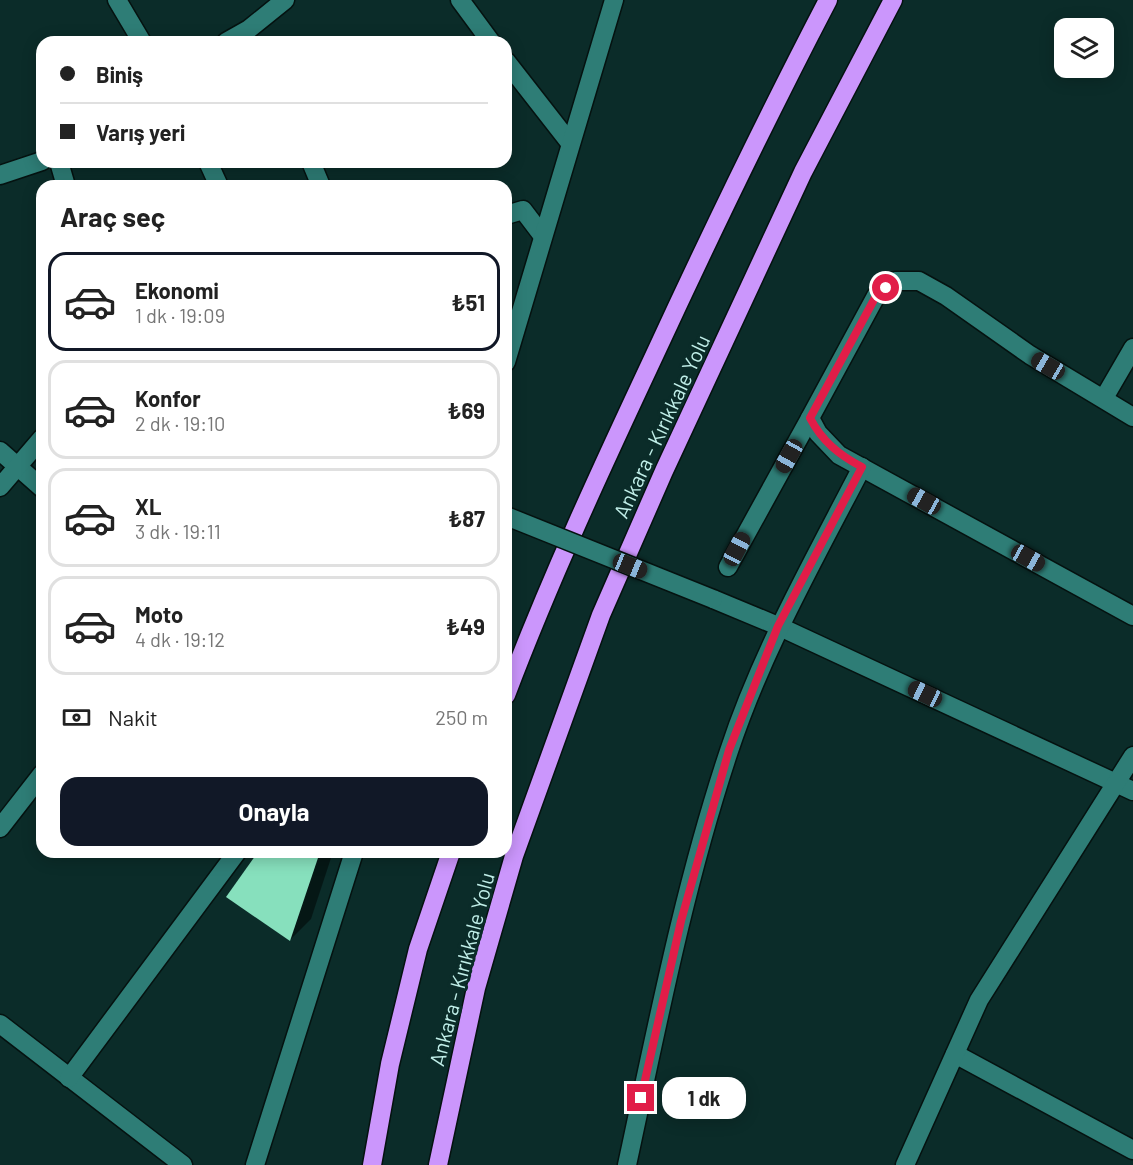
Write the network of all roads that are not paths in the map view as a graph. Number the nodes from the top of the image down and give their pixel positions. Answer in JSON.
{"nodes":[{"id":1,"x":117,"y":0,"type":"edge"},
{"id":2,"x":285,"y":0,"type":"edge"},
{"id":3,"x":460,"y":0,"type":"edge"},
{"id":4,"x":614,"y":0,"type":"edge"},
{"id":5,"x":828,"y":0,"type":"edge"},
{"id":6,"x":893,"y":0,"type":"edge"},
{"id":7,"x":138,"y":36,"type":"edge"},
{"id":8,"x":252,"y":36,"type":"edge"},
{"id":9,"x":487,"y":36,"type":"edge"},
{"id":10,"x":512,"y":68,"type":"edge"},
{"id":11,"x":570,"y":142,"type":"junction"},
{"id":12,"x":36,"y":163,"type":"edge"},
{"id":13,"x":0,"y":175,"type":"edge"},
{"id":14,"x":512,"y":213,"type":"edge"},
{"id":15,"x":542,"y":235,"type":"junction"},
{"id":16,"x":512,"y":341,"type":"edge"},
{"id":17,"x":1133,"y":348,"type":"edge"},
{"id":18,"x":1104,"y":398,"type":"junction"},
{"id":19,"x":1133,"y":417,"type":"edge"},
{"id":20,"x":810,"y":418,"type":"junction"},
{"id":21,"x":36,"y":444,"type":"edge"},
{"id":22,"x":0,"y":451,"type":"edge"},
{"id":23,"x":16,"y":466,"type":"junction"},
{"id":24,"x":862,"y":467,"type":"junction"},
{"id":25,"x":36,"y":483,"type":"edge"},
{"id":26,"x":0,"y":488,"type":"edge"},
{"id":27,"x":512,"y":518,"type":"edge"},
{"id":28,"x":728,"y":567,"type":"dead end"},
{"id":29,"x":1133,"y":616,"type":"edge"},
{"id":30,"x":778,"y":626,"type":"junction"},
{"id":31,"x":512,"y":679,"type":"edge"},
{"id":32,"x":1133,"y":756,"type":"edge"},
{"id":33,"x":36,"y":782,"type":"edge"},
{"id":34,"x":1114,"y":783,"type":"junction"},
{"id":35,"x":1133,"y":791,"type":"edge"},
{"id":36,"x":0,"y":828,"type":"edge"},
{"id":37,"x":233,"y":858,"type":"edge"},
{"id":38,"x":352,"y":858,"type":"edge"},
{"id":39,"x":449,"y":858,"type":"edge"},
{"id":40,"x":0,"y":1024,"type":"edge"},
{"id":41,"x":955,"y":1054,"type":"junction"},
{"id":42,"x":69,"y":1078,"type":"junction"},
{"id":43,"x":1133,"y":1150,"type":"edge"},
{"id":44,"x":183,"y":1165,"type":"edge"},
{"id":45,"x":255,"y":1165,"type":"edge"},
{"id":46,"x":372,"y":1165,"type":"edge"},
{"id":47,"x":438,"y":1165,"type":"edge"},
{"id":48,"x":627,"y":1165,"type":"edge"},
{"id":49,"x":904,"y":1165,"type":"edge"}],
"edges":[{"from":1,"to":7,"type":"street"},
{"from":2,"to":8,"type":"street"},
{"from":3,"to":9,"type":"street"},
{"from":4,"to":11,"type":"street"},
{"from":5,"to":31,"type":"highway","name":"Ankara - Kırıkkale Yolu"},
{"from":6,"to":47,"type":"highway","name":"Ankara - Kırıkkale Yolu"},
{"from":10,"to":11,"type":"street"},
{"from":11,"to":15,"type":"street"},
{"from":12,"to":13,"type":"street"},
{"from":14,"to":15,"type":"street"},
{"from":15,"to":16,"type":"street"},
{"from":17,"to":18,"type":"street"},
{"from":18,"to":19,"type":"street"},
{"from":18,"to":20,"type":"street"},
{"from":20,"to":24,"type":"street"},
{"from":20,"to":28,"type":"street"},
{"from":21,"to":23,"type":"street"},
{"from":22,"to":23,"type":"street"},
{"from":23,"to":25,"type":"street"},
{"from":23,"to":26,"type":"street"},
{"from":24,"to":29,"type":"street"},
{"from":24,"to":30,"type":"street"},
{"from":27,"to":30,"type":"street","bridge":true},
{"from":30,"to":34,"type":"street"},
{"from":30,"to":48,"type":"street"},
{"from":32,"to":34,"type":"street"},
{"from":33,"to":36,"type":"street"},
{"from":34,"to":35,"type":"street"},
{"from":34,"to":41,"type":"street"},
{"from":37,"to":42,"type":"street"},
{"from":38,"to":45,"type":"street"},
{"from":39,"to":46,"type":"highway","name":"Ankara - Kırıkkale Yolu"},
{"from":40,"to":42,"type":"street"},
{"from":41,"to":43,"type":"street"},
{"from":41,"to":49,"type":"street"},
{"from":42,"to":44,"type":"street"}]}
